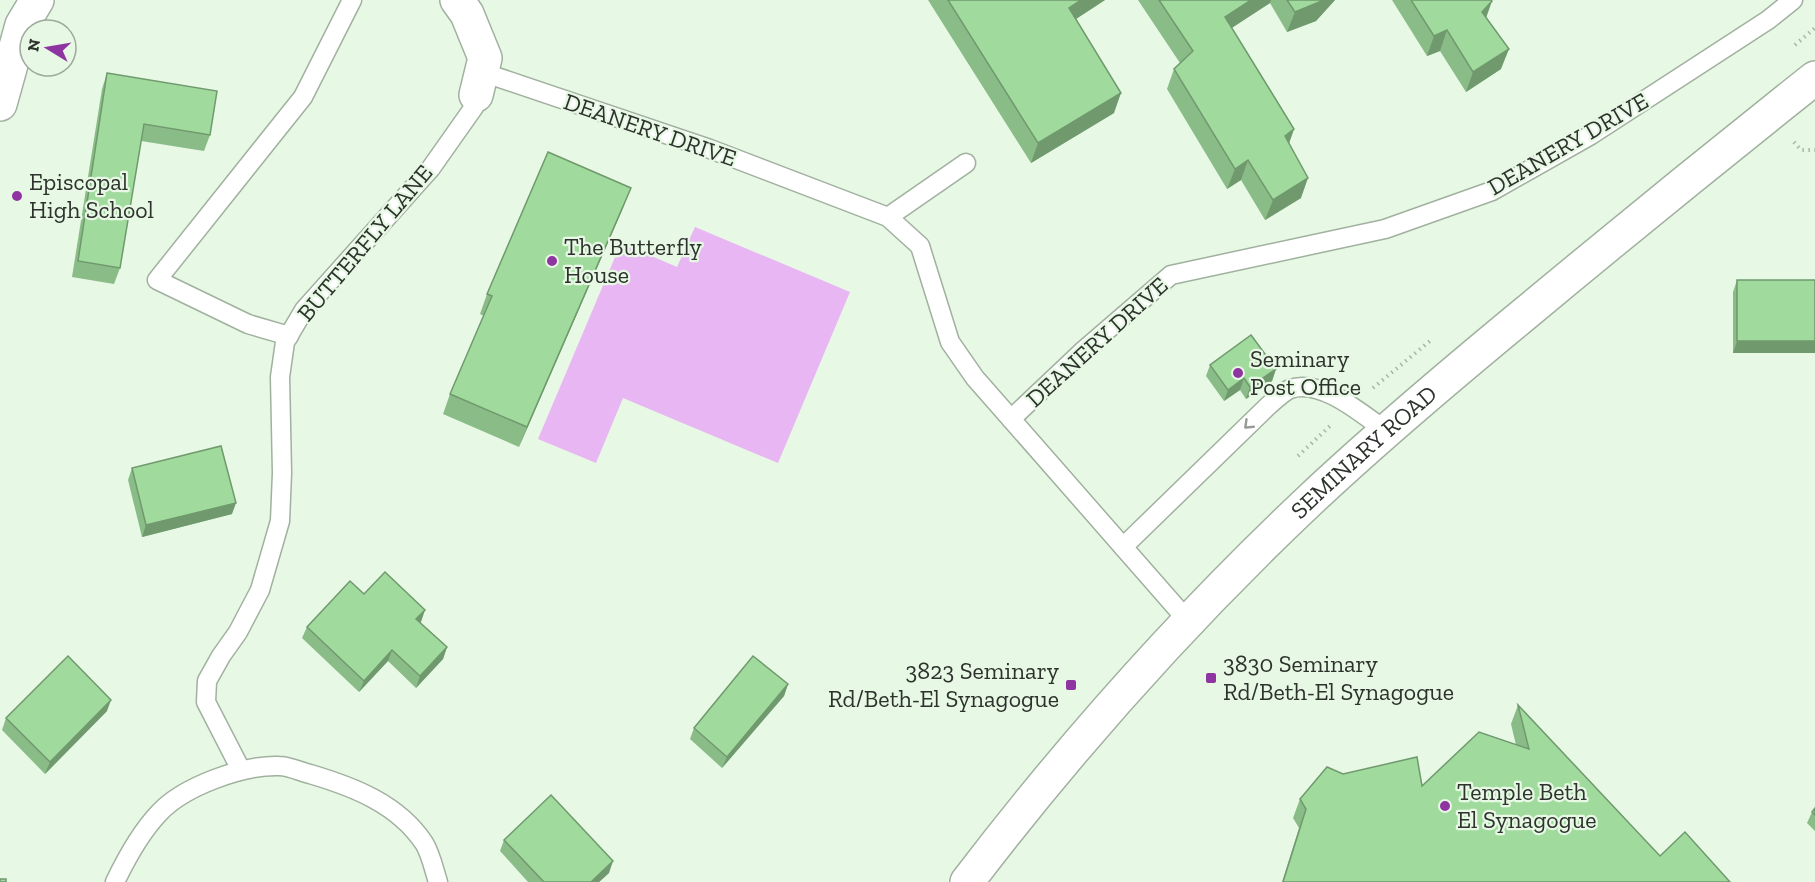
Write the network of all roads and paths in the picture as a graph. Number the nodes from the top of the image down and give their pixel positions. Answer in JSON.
{"nodes":[{"id":1,"x":36,"y":0,"type":"edge"},
{"id":2,"x":352,"y":0,"type":"edge"},
{"id":3,"x":457,"y":0,"type":"edge"},
{"id":4,"x":1793,"y":0,"type":"edge"},
{"id":5,"x":1815,"y":78,"type":"edge"},
{"id":6,"x":479,"y":84,"type":"junction"},
{"id":7,"x":0,"y":105,"type":"edge"},
{"id":8,"x":966,"y":163,"type":"dead end"},
{"id":9,"x":888,"y":217,"type":"junction"},
{"id":10,"x":289,"y":336,"type":"junction"},
{"id":11,"x":1011,"y":419,"type":"junction"},
{"id":12,"x":1386,"y":431,"type":"junction"},
{"id":13,"x":1123,"y":547,"type":"junction"},
{"id":14,"x":1188,"y":621,"type":"junction"},
{"id":15,"x":241,"y":770,"type":"junction"},
{"id":16,"x":115,"y":882,"type":"edge"},
{"id":17,"x":438,"y":882,"type":"edge"},
{"id":18,"x":967,"y":882,"type":"edge"}],
"edges":[{"from":1,"to":7,"type":"main road"},
{"from":2,"to":10,"type":"lane"},
{"from":3,"to":6,"type":"main road"},
{"from":4,"to":11,"type":"lane","name":"DEANERY DRIVE"},
{"from":5,"to":12,"type":"main road","name":"SEMINARY ROAD"},
{"from":6,"to":9,"type":"lane","name":"DEANERY DRIVE"},
{"from":6,"to":10,"type":"lane","name":"BUTTERFLY LANE"},
{"from":8,"to":9,"type":"lane"},
{"from":9,"to":11,"type":"lane","name":"DEANERY DRIVE"},
{"from":10,"to":15,"type":"lane","name":"BUTTERFLY LANE"},
{"from":11,"to":13,"type":"lane"},
{"from":12,"to":13,"type":"lane","one_way":true},
{"from":12,"to":14,"type":"main road","name":"SEMINARY ROAD"},
{"from":13,"to":14,"type":"lane"},
{"from":14,"to":18,"type":"main road","name":"SEMINARY ROAD"},
{"from":15,"to":16,"type":"lane"},
{"from":15,"to":17,"type":"lane"}]}
